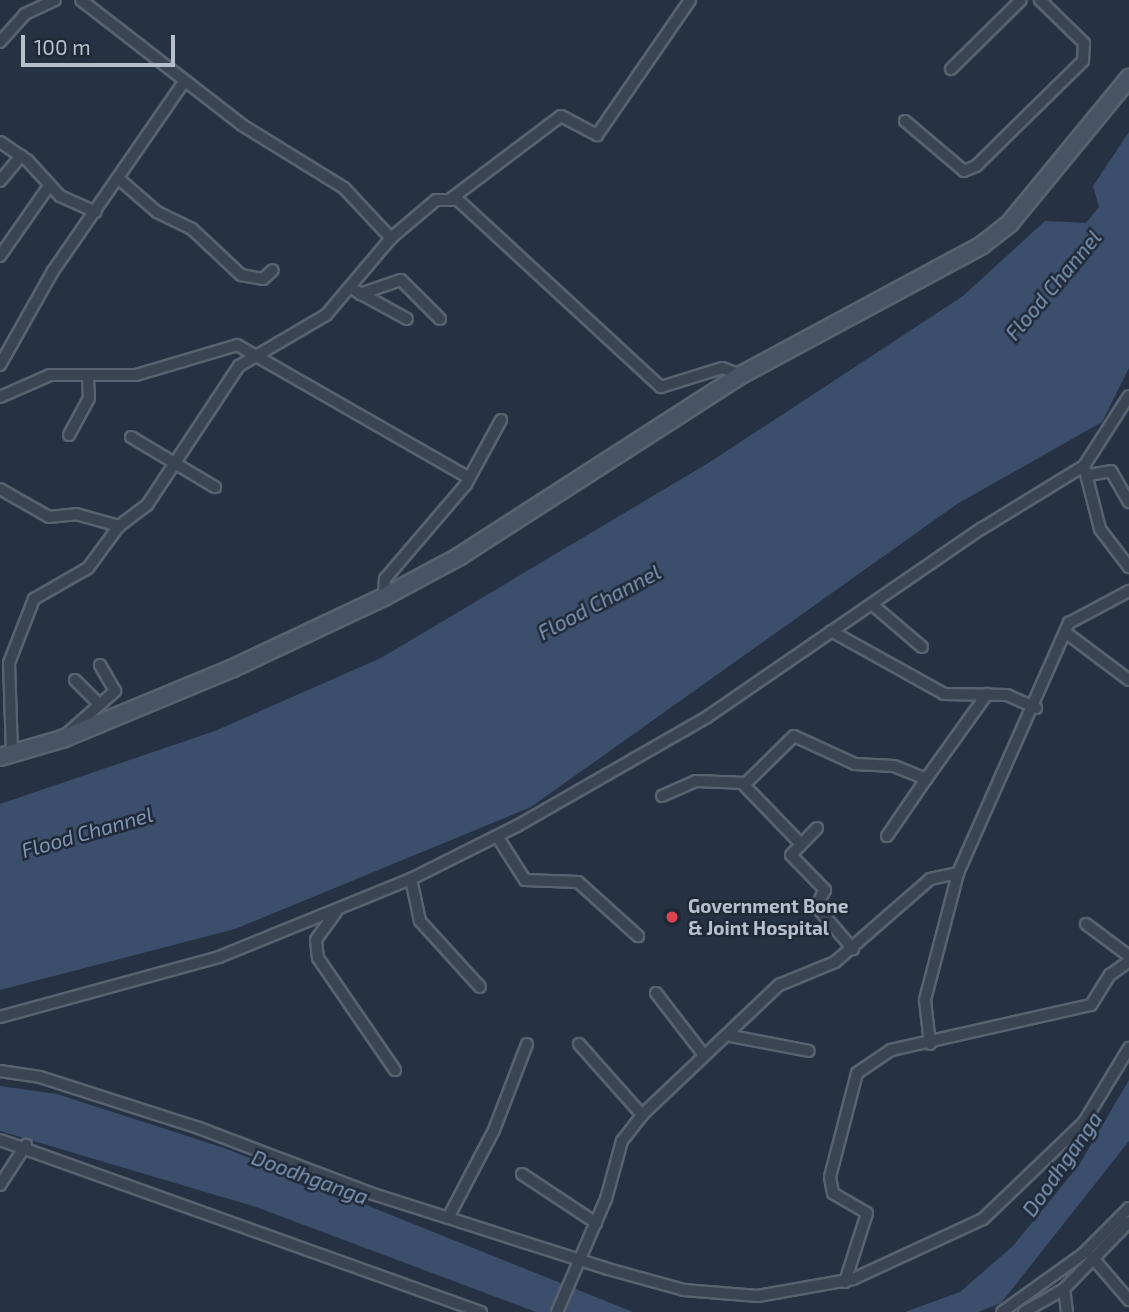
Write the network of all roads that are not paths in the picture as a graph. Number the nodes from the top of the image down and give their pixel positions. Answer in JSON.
{"nodes":[{"id":1,"x":55,"y":0,"type":"edge"},
{"id":2,"x":81,"y":0,"type":"edge"},
{"id":3,"x":690,"y":0,"type":"edge"},
{"id":4,"x":1021,"y":0,"type":"edge"},
{"id":5,"x":1040,"y":0,"type":"edge"},
{"id":6,"x":0,"y":42,"type":"edge"},
{"id":7,"x":951,"y":69,"type":"dead end"},
{"id":8,"x":1129,"y":78,"type":"edge"},
{"id":9,"x":184,"y":82,"type":"junction"},
{"id":10,"x":905,"y":121,"type":"dead end"},
{"id":11,"x":0,"y":142,"type":"edge"},
{"id":12,"x":21,"y":156,"type":"junction"},
{"id":13,"x":120,"y":179,"type":"junction"},
{"id":14,"x":0,"y":181,"type":"edge"},
{"id":15,"x":48,"y":186,"type":"junction"},
{"id":16,"x":452,"y":198,"type":"junction"},
{"id":17,"x":96,"y":212,"type":"junction"},
{"id":18,"x":391,"y":238,"type":"junction"},
{"id":19,"x":0,"y":257,"type":"edge"},
{"id":20,"x":273,"y":271,"type":"dead end"},
{"id":21,"x":357,"y":292,"type":"junction"},
{"id":22,"x":407,"y":319,"type":"dead end"},
{"id":23,"x":440,"y":319,"type":"dead end"},
{"id":24,"x":255,"y":355,"type":"junction"},
{"id":25,"x":0,"y":365,"type":"edge"},
{"id":26,"x":741,"y":375,"type":"junction"},
{"id":27,"x":88,"y":376,"type":"junction"},
{"id":28,"x":1129,"y":396,"type":"edge"},
{"id":29,"x":0,"y":397,"type":"edge"},
{"id":30,"x":501,"y":420,"type":"dead end"},
{"id":31,"x":69,"y":435,"type":"dead end"},
{"id":32,"x":131,"y":437,"type":"dead end"},
{"id":33,"x":174,"y":464,"type":"junction"},
{"id":34,"x":1087,"y":470,"type":"junction"},
{"id":35,"x":469,"y":478,"type":"junction"},
{"id":36,"x":215,"y":487,"type":"dead end"},
{"id":37,"x":0,"y":489,"type":"edge"},
{"id":38,"x":1129,"y":502,"type":"edge"},
{"id":39,"x":119,"y":526,"type":"junction"},
{"id":40,"x":1129,"y":567,"type":"edge"},
{"id":41,"x":1129,"y":592,"type":"edge"},
{"id":42,"x":384,"y":597,"type":"junction"},
{"id":43,"x":874,"y":606,"type":"junction"},
{"id":44,"x":831,"y":631,"type":"junction"},
{"id":45,"x":1065,"y":632,"type":"junction"},
{"id":46,"x":922,"y":647,"type":"dead end"},
{"id":47,"x":100,"y":665,"type":"dead end"},
{"id":48,"x":75,"y":680,"type":"dead end"},
{"id":49,"x":1129,"y":680,"type":"edge"},
{"id":50,"x":987,"y":694,"type":"junction"},
{"id":51,"x":100,"y":705,"type":"junction"},
{"id":52,"x":1035,"y":708,"type":"junction"},
{"id":53,"x":62,"y":739,"type":"junction"},
{"id":54,"x":6,"y":755,"type":"edge"},
{"id":55,"x":926,"y":779,"type":"junction"},
{"id":56,"x":743,"y":784,"type":"junction"},
{"id":57,"x":662,"y":796,"type":"dead end"},
{"id":58,"x":817,"y":828,"type":"dead end"},
{"id":59,"x":497,"y":836,"type":"junction"},
{"id":60,"x":887,"y":836,"type":"dead end"},
{"id":61,"x":800,"y":843,"type":"junction"},
{"id":62,"x":958,"y":873,"type":"junction"},
{"id":63,"x":411,"y":879,"type":"junction"},
{"id":64,"x":338,"y":909,"type":"junction"},
{"id":65,"x":1086,"y":924,"type":"dead end"},
{"id":66,"x":638,"y":936,"type":"dead end"},
{"id":67,"x":853,"y":949,"type":"junction"},
{"id":68,"x":1129,"y":956,"type":"edge"},
{"id":69,"x":1129,"y":961,"type":"edge"},
{"id":70,"x":480,"y":987,"type":"dead end"},
{"id":71,"x":656,"y":993,"type":"dead end"},
{"id":72,"x":0,"y":1017,"type":"edge"},
{"id":73,"x":731,"y":1036,"type":"junction"},
{"id":74,"x":527,"y":1044,"type":"dead end"},
{"id":75,"x":579,"y":1044,"type":"dead end"},
{"id":76,"x":930,"y":1044,"type":"junction"},
{"id":77,"x":1129,"y":1048,"type":"edge"},
{"id":78,"x":809,"y":1051,"type":"dead end"},
{"id":79,"x":704,"y":1055,"type":"junction"},
{"id":80,"x":395,"y":1070,"type":"dead end"},
{"id":81,"x":0,"y":1072,"type":"edge"},
{"id":82,"x":642,"y":1115,"type":"junction"},
{"id":83,"x":0,"y":1140,"type":"edge"},
{"id":84,"x":26,"y":1145,"type":"junction"},
{"id":85,"x":522,"y":1174,"type":"dead end"},
{"id":86,"x":0,"y":1185,"type":"edge"},
{"id":87,"x":1129,"y":1208,"type":"edge"},
{"id":88,"x":448,"y":1218,"type":"junction"},
{"id":89,"x":1129,"y":1222,"type":"edge"},
{"id":90,"x":596,"y":1223,"type":"junction"},
{"id":91,"x":1085,"y":1252,"type":"junction"},
{"id":92,"x":576,"y":1257,"type":"junction"},
{"id":93,"x":1096,"y":1261,"type":"junction"},
{"id":94,"x":845,"y":1282,"type":"junction"},
{"id":95,"x":1064,"y":1289,"type":"junction"},
{"id":96,"x":1129,"y":1300,"type":"edge"},
{"id":97,"x":1013,"y":1308,"type":"edge"},
{"id":98,"x":481,"y":1312,"type":"edge"},
{"id":99,"x":557,"y":1312,"type":"edge"},
{"id":100,"x":1002,"y":1312,"type":"edge"},
{"id":101,"x":1024,"y":1312,"type":"edge"},
{"id":102,"x":1067,"y":1312,"type":"edge"}],
"edges":[{"from":1,"to":6,"type":"street"},
{"from":2,"to":9,"type":"street"},
{"from":3,"to":16,"type":"street"},
{"from":4,"to":7,"type":"street"},
{"from":5,"to":10,"type":"street"},
{"from":8,"to":26,"type":"main road"},
{"from":9,"to":13,"type":"street"},
{"from":9,"to":18,"type":"street"},
{"from":11,"to":12,"type":"street"},
{"from":12,"to":14,"type":"street"},
{"from":12,"to":15,"type":"street"},
{"from":13,"to":17,"type":"street"},
{"from":13,"to":20,"type":"street"},
{"from":15,"to":17,"type":"street"},
{"from":15,"to":19,"type":"street"},
{"from":16,"to":18,"type":"street"},
{"from":16,"to":26,"type":"street"},
{"from":17,"to":25,"type":"street"},
{"from":18,"to":21,"type":"street"},
{"from":21,"to":22,"type":"street"},
{"from":21,"to":23,"type":"street"},
{"from":21,"to":24,"type":"street"},
{"from":24,"to":27,"type":"street"},
{"from":24,"to":33,"type":"street"},
{"from":24,"to":35,"type":"street"},
{"from":26,"to":42,"type":"main road"},
{"from":27,"to":29,"type":"street"},
{"from":27,"to":31,"type":"street"},
{"from":28,"to":34,"type":"street"},
{"from":30,"to":35,"type":"street"},
{"from":32,"to":33,"type":"street"},
{"from":33,"to":36,"type":"street"},
{"from":33,"to":39,"type":"street"},
{"from":34,"to":38,"type":"street"},
{"from":34,"to":40,"type":"street"},
{"from":34,"to":43,"type":"street"},
{"from":35,"to":42,"type":"street"},
{"from":37,"to":39,"type":"street"},
{"from":39,"to":54,"type":"street"},
{"from":41,"to":45,"type":"street"},
{"from":42,"to":53,"type":"main road"},
{"from":43,"to":44,"type":"street"},
{"from":43,"to":46,"type":"street"},
{"from":44,"to":50,"type":"street"},
{"from":44,"to":59,"type":"street"},
{"from":45,"to":49,"type":"street"},
{"from":45,"to":52,"type":"street"},
{"from":47,"to":51,"type":"street"},
{"from":48,"to":51,"type":"street"},
{"from":50,"to":52,"type":"street"},
{"from":50,"to":55,"type":"street"},
{"from":51,"to":53,"type":"street"},
{"from":52,"to":62,"type":"street"},
{"from":53,"to":54,"type":"main road"},
{"from":55,"to":56,"type":"street"},
{"from":55,"to":60,"type":"street"},
{"from":56,"to":57,"type":"street"},
{"from":56,"to":61,"type":"street"},
{"from":58,"to":61,"type":"street"},
{"from":59,"to":63,"type":"street"},
{"from":59,"to":66,"type":"street"},
{"from":61,"to":67,"type":"street"},
{"from":62,"to":67,"type":"street"},
{"from":62,"to":76,"type":"street"},
{"from":63,"to":64,"type":"street"},
{"from":63,"to":70,"type":"street"},
{"from":64,"to":72,"type":"street"},
{"from":64,"to":80,"type":"street"},
{"from":65,"to":68,"type":"street"},
{"from":67,"to":73,"type":"street"},
{"from":69,"to":76,"type":"street"},
{"from":71,"to":79,"type":"street"},
{"from":73,"to":78,"type":"street"},
{"from":73,"to":79,"type":"street"},
{"from":74,"to":88,"type":"street"},
{"from":75,"to":82,"type":"street"},
{"from":76,"to":94,"type":"street"},
{"from":77,"to":94,"type":"street"},
{"from":79,"to":82,"type":"street"},
{"from":81,"to":88,"type":"street"},
{"from":82,"to":90,"type":"street"},
{"from":83,"to":84,"type":"street"},
{"from":84,"to":86,"type":"street"},
{"from":84,"to":98,"type":"street"},
{"from":85,"to":90,"type":"street"},
{"from":87,"to":91,"type":"street"},
{"from":88,"to":92,"type":"street"},
{"from":89,"to":93,"type":"street"},
{"from":90,"to":92,"type":"street"},
{"from":91,"to":93,"type":"street"},
{"from":91,"to":97,"type":"street"},
{"from":92,"to":94,"type":"street"},
{"from":92,"to":99,"type":"street"},
{"from":93,"to":95,"type":"street"},
{"from":93,"to":96,"type":"street"},
{"from":95,"to":101,"type":"street"},
{"from":95,"to":102,"type":"street"},
{"from":97,"to":100,"type":"street"}]}
